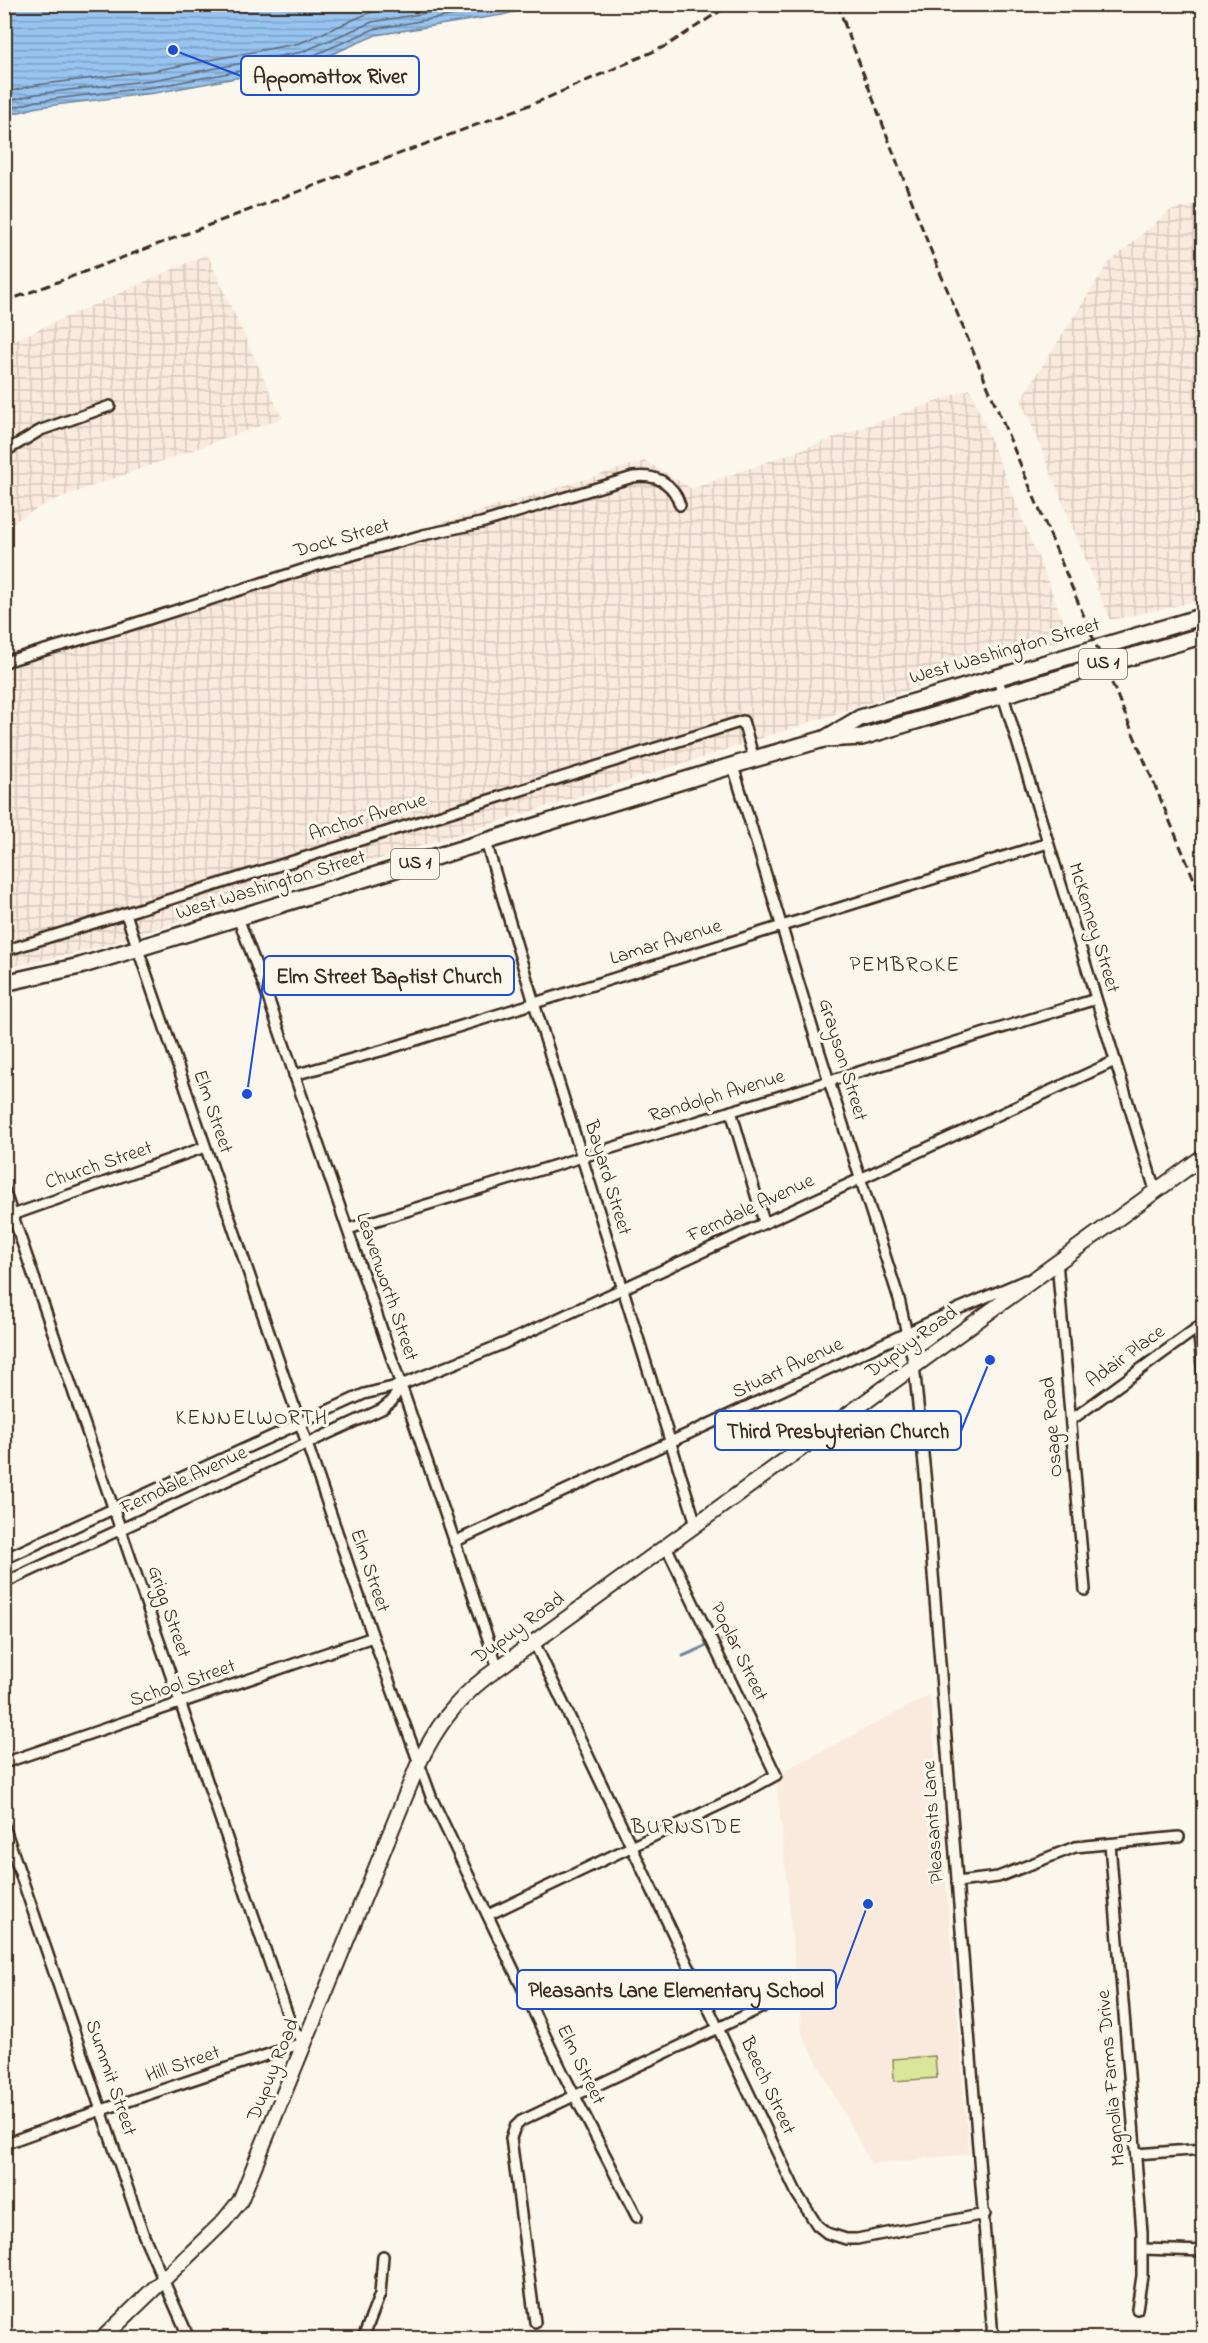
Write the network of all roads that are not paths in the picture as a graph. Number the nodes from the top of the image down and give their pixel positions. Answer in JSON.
{"nodes":[{"id":1,"x":110,"y":406,"type":"dead end"},
{"id":2,"x":4,"y":452,"type":"edge"},
{"id":3,"x":680,"y":505,"type":"dead end"},
{"id":4,"x":1203,"y":616,"type":"edge"},
{"id":5,"x":1203,"y":635,"type":"edge"},
{"id":6,"x":4,"y":662,"type":"edge"},
{"id":7,"x":997,"y":676,"type":"junction"},
{"id":8,"x":1002,"y":694,"type":"junction"},
{"id":9,"x":824,"y":739,"type":"junction"},
{"id":10,"x":754,"y":759,"type":"junction"},
{"id":11,"x":733,"y":766,"type":"junction"},
{"id":12,"x":486,"y":842,"type":"junction"},
{"id":13,"x":1048,"y":843,"type":"junction"},
{"id":14,"x":126,"y":914,"type":"junction"},
{"id":15,"x":238,"y":918,"type":"junction"},
{"id":16,"x":783,"y":926,"type":"junction"},
{"id":17,"x":138,"y":949,"type":"junction"},
{"id":18,"x":4,"y":951,"type":"edge"},
{"id":19,"x":4,"y":983,"type":"edge"},
{"id":20,"x":1096,"y":999,"type":"junction"},
{"id":21,"x":534,"y":1003,"type":"junction"},
{"id":22,"x":1115,"y":1061,"type":"junction"},
{"id":23,"x":294,"y":1075,"type":"junction"},
{"id":24,"x":830,"y":1081,"type":"junction"},
{"id":25,"x":731,"y":1112,"type":"junction"},
{"id":26,"x":205,"y":1147,"type":"junction"},
{"id":27,"x":1203,"y":1156,"type":"edge"},
{"id":28,"x":582,"y":1157,"type":"junction"},
{"id":29,"x":860,"y":1179,"type":"junction"},
{"id":30,"x":4,"y":1190,"type":"edge"},
{"id":31,"x":1155,"y":1190,"type":"junction"},
{"id":32,"x":9,"y":1216,"type":"edge"},
{"id":33,"x":764,"y":1222,"type":"junction"},
{"id":34,"x":348,"y":1229,"type":"junction"},
{"id":35,"x":1057,"y":1262,"type":"junction"},
{"id":36,"x":1039,"y":1275,"type":"junction"},
{"id":37,"x":623,"y":1287,"type":"junction"},
{"id":38,"x":1201,"y":1325,"type":"edge"},
{"id":39,"x":908,"y":1332,"type":"junction"},
{"id":40,"x":915,"y":1365,"type":"junction"},
{"id":41,"x":1203,"y":1384,"type":"edge"},
{"id":42,"x":401,"y":1385,"type":"junction"},
{"id":43,"x":1071,"y":1420,"type":"junction"},
{"id":44,"x":301,"y":1423,"type":"junction"},
{"id":45,"x":670,"y":1442,"type":"junction"},
{"id":46,"x":308,"y":1444,"type":"junction"},
{"id":47,"x":113,"y":1509,"type":"junction"},
{"id":48,"x":696,"y":1524,"type":"junction"},
{"id":49,"x":120,"y":1530,"type":"junction"},
{"id":50,"x":454,"y":1542,"type":"junction"},
{"id":51,"x":666,"y":1546,"type":"junction"},
{"id":52,"x":4,"y":1559,"type":"edge"},
{"id":53,"x":4,"y":1583,"type":"edge"},
{"id":54,"x":1085,"y":1590,"type":"dead end"},
{"id":55,"x":373,"y":1637,"type":"junction"},
{"id":56,"x":534,"y":1642,"type":"junction"},
{"id":57,"x":498,"y":1668,"type":"junction"},
{"id":58,"x":181,"y":1704,"type":"junction"},
{"id":59,"x":4,"y":1763,"type":"edge"},
{"id":60,"x":418,"y":1764,"type":"junction"},
{"id":61,"x":4,"y":1826,"type":"edge"},
{"id":62,"x":1179,"y":1837,"type":"dead end"},
{"id":63,"x":1110,"y":1844,"type":"junction"},
{"id":64,"x":632,"y":1845,"type":"junction"},
{"id":65,"x":957,"y":1882,"type":"junction"},
{"id":66,"x":488,"y":1915,"type":"junction"},
{"id":67,"x":764,"y":2007,"type":"dead end"},
{"id":68,"x":719,"y":2028,"type":"junction"},
{"id":69,"x":305,"y":2043,"type":"junction"},
{"id":70,"x":575,"y":2097,"type":"junction"},
{"id":71,"x":102,"y":2110,"type":"junction"},
{"id":72,"x":4,"y":2144,"type":"edge"},
{"id":73,"x":1203,"y":2148,"type":"edge"},
{"id":74,"x":1136,"y":2154,"type":"junction"},
{"id":75,"x":985,"y":2214,"type":"junction"},
{"id":76,"x":637,"y":2217,"type":"dead end"},
{"id":77,"x":1143,"y":2249,"type":"junction"},
{"id":78,"x":1203,"y":2251,"type":"edge"},
{"id":79,"x":383,"y":2256,"type":"dead end"},
{"id":80,"x":163,"y":2282,"type":"junction"},
{"id":81,"x":1137,"y":2308,"type":"dead end"},
{"id":82,"x":535,"y":2322,"type":"dead end"},
{"id":83,"x":103,"y":2338,"type":"edge"},
{"id":84,"x":189,"y":2338,"type":"edge"},
{"id":85,"x":363,"y":2338,"type":"edge"},
{"id":86,"x":993,"y":2338,"type":"edge"}],
"edges":[{"from":1,"to":2,"type":"street"},
{"from":3,"to":6,"type":"street","name":"Dock Street"},
{"from":4,"to":7,"type":"main road","name":"West Washington Street","number":"US 1"},
{"from":5,"to":8,"type":"main road","name":"West Washington Street","number":"US 1"},
{"from":7,"to":8,"type":"street","name":"McKenney Street"},
{"from":7,"to":9,"type":"main road","name":"West Washington Street","number":"US 1"},
{"from":8,"to":9,"type":"main road","name":"West Washington Street","number":"US 1"},
{"from":8,"to":13,"type":"street","name":"McKenney Street"},
{"from":9,"to":10,"type":"main road","name":"West Washington Street","number":"US 1"},
{"from":10,"to":11,"type":"main road","name":"West Washington Street","number":"US 1"},
{"from":10,"to":14,"type":"street","name":"Anchor Avenue"},
{"from":11,"to":12,"type":"main road","name":"West Washington Street","number":"US 1"},
{"from":11,"to":16,"type":"street","name":"Grayson Street"},
{"from":12,"to":15,"type":"main road","name":"West Washington Street","number":"US 1"},
{"from":12,"to":21,"type":"street","name":"Bayard Street"},
{"from":13,"to":16,"type":"street","name":"Lamar Avenue"},
{"from":13,"to":20,"type":"street","name":"McKenney Street"},
{"from":14,"to":17,"type":"street","name":"Elm Street"},
{"from":14,"to":18,"type":"street","name":"Anchor Avenue"},
{"from":15,"to":17,"type":"main road","name":"West Washington Street","number":"US 1"},
{"from":15,"to":23,"type":"street","name":"Leavenworth Street"},
{"from":16,"to":21,"type":"street","name":"Lamar Avenue"},
{"from":16,"to":24,"type":"street","name":"Grayson Street"},
{"from":17,"to":19,"type":"main road","name":"West Washington Street","number":"US 1"},
{"from":17,"to":26,"type":"street","name":"Elm Street"},
{"from":20,"to":22,"type":"street","name":"McKenney Street"},
{"from":20,"to":24,"type":"street","name":"Randolph Avenue"},
{"from":21,"to":23,"type":"street","name":"Lamar Avenue"},
{"from":21,"to":28,"type":"street","name":"Bayard Street"},
{"from":22,"to":29,"type":"street","name":"Ferndale Avenue"},
{"from":22,"to":31,"type":"street","name":"McKenney Street"},
{"from":23,"to":34,"type":"street","name":"Leavenworth Street"},
{"from":24,"to":25,"type":"street","name":"Randolph Avenue"},
{"from":24,"to":29,"type":"street","name":"Grayson Street"},
{"from":25,"to":28,"type":"street","name":"Randolph Avenue"},
{"from":25,"to":33,"type":"street"},
{"from":26,"to":32,"type":"street","name":"Church Street"},
{"from":26,"to":44,"type":"street","name":"Elm Street"},
{"from":27,"to":31,"type":"street","name":"Dupuy Road"},
{"from":28,"to":34,"type":"street","name":"Randolph Avenue"},
{"from":28,"to":37,"type":"street","name":"Bayard Street"},
{"from":29,"to":33,"type":"street","name":"Ferndale Avenue"},
{"from":29,"to":39,"type":"street","name":"Grayson Street"},
{"from":30,"to":32,"type":"street","name":"Grigg Street"},
{"from":31,"to":35,"type":"street","name":"Dupuy Road"},
{"from":32,"to":47,"type":"street","name":"Grigg Street"},
{"from":33,"to":37,"type":"street","name":"Ferndale Avenue"},
{"from":34,"to":42,"type":"street","name":"Leavenworth Street"},
{"from":35,"to":36,"type":"street","name":"Dupuy Road"},
{"from":35,"to":43,"type":"street","name":"Osage Road"},
{"from":36,"to":39,"type":"street","name":"Stuart Avenue"},
{"from":36,"to":40,"type":"street","name":"Dupuy Road"},
{"from":37,"to":42,"type":"street","name":"Ferndale Avenue"},
{"from":37,"to":45,"type":"street","name":"Bayard Street"},
{"from":38,"to":41,"type":"street"},
{"from":38,"to":43,"type":"street","name":"Adair Place"},
{"from":39,"to":40,"type":"street","name":"Grayson Street"},
{"from":39,"to":45,"type":"street","name":"Stuart Avenue"},
{"from":40,"to":48,"type":"street","name":"Dupuy Road"},
{"from":40,"to":65,"type":"street","name":"Pleasants Lane"},
{"from":42,"to":44,"type":"street","name":"Ferndale Avenue"},
{"from":42,"to":46,"type":"street","name":"Ferndale Avenue"},
{"from":42,"to":50,"type":"street","name":"Leavenworth Street"},
{"from":43,"to":54,"type":"street","name":"Osage Road"},
{"from":44,"to":46,"type":"street","name":"Elm Street"},
{"from":44,"to":47,"type":"street","name":"Ferndale Avenue"},
{"from":45,"to":48,"type":"street","name":"Bayard Street"},
{"from":45,"to":50,"type":"street","name":"Stuart Avenue"},
{"from":46,"to":49,"type":"street","name":"Ferndale Avenue"},
{"from":46,"to":55,"type":"street","name":"Elm Street"},
{"from":47,"to":49,"type":"street","name":"Grigg Street"},
{"from":47,"to":52,"type":"street","name":"Ferndale Avenue"},
{"from":48,"to":51,"type":"street","name":"Dupuy Road"},
{"from":49,"to":53,"type":"street","name":"Ferndale Avenue"},
{"from":49,"to":58,"type":"street","name":"Grigg Street"},
{"from":50,"to":57,"type":"street","name":"Leavenworth Street"},
{"from":51,"to":56,"type":"street","name":"Dupuy Road"},
{"from":51,"to":64,"type":"street","name":"Poplar Street"},
{"from":55,"to":58,"type":"street","name":"School Street"},
{"from":55,"to":60,"type":"street","name":"Elm Street"},
{"from":56,"to":57,"type":"street","name":"Dupuy Road"},
{"from":56,"to":64,"type":"street","name":"Beech Street"},
{"from":57,"to":60,"type":"street","name":"Dupuy Road"},
{"from":58,"to":59,"type":"street","name":"School Street"},
{"from":58,"to":69,"type":"street","name":"Grigg Street"},
{"from":60,"to":66,"type":"street","name":"Elm Street"},
{"from":60,"to":69,"type":"street","name":"Dupuy Road"},
{"from":61,"to":71,"type":"street","name":"Summit Street"},
{"from":62,"to":63,"type":"street"},
{"from":63,"to":65,"type":"street"},
{"from":63,"to":74,"type":"street","name":"Magnolia Farms Drive"},
{"from":64,"to":66,"type":"street"},
{"from":64,"to":68,"type":"street","name":"Beech Street"},
{"from":65,"to":75,"type":"street","name":"Pleasants Lane"},
{"from":66,"to":70,"type":"street","name":"Elm Street"},
{"from":67,"to":68,"type":"street"},
{"from":68,"to":70,"type":"street"},
{"from":68,"to":75,"type":"street","name":"Beech Street"},
{"from":69,"to":71,"type":"street","name":"Hill Street"},
{"from":69,"to":80,"type":"street","name":"Dupuy Road"},
{"from":70,"to":76,"type":"street","name":"Elm Street"},
{"from":70,"to":82,"type":"street"},
{"from":71,"to":72,"type":"street","name":"Hill Street"},
{"from":71,"to":80,"type":"street","name":"Summit Street"},
{"from":73,"to":74,"type":"street"},
{"from":74,"to":77,"type":"street","name":"Magnolia Farms Drive"},
{"from":75,"to":86,"type":"street","name":"Pleasants Lane"},
{"from":77,"to":78,"type":"street"},
{"from":77,"to":81,"type":"street","name":"Magnolia Farms Drive"},
{"from":79,"to":85,"type":"street"},
{"from":80,"to":83,"type":"street","name":"Dupuy Road"},
{"from":80,"to":84,"type":"street","name":"Summit Street"}]}
